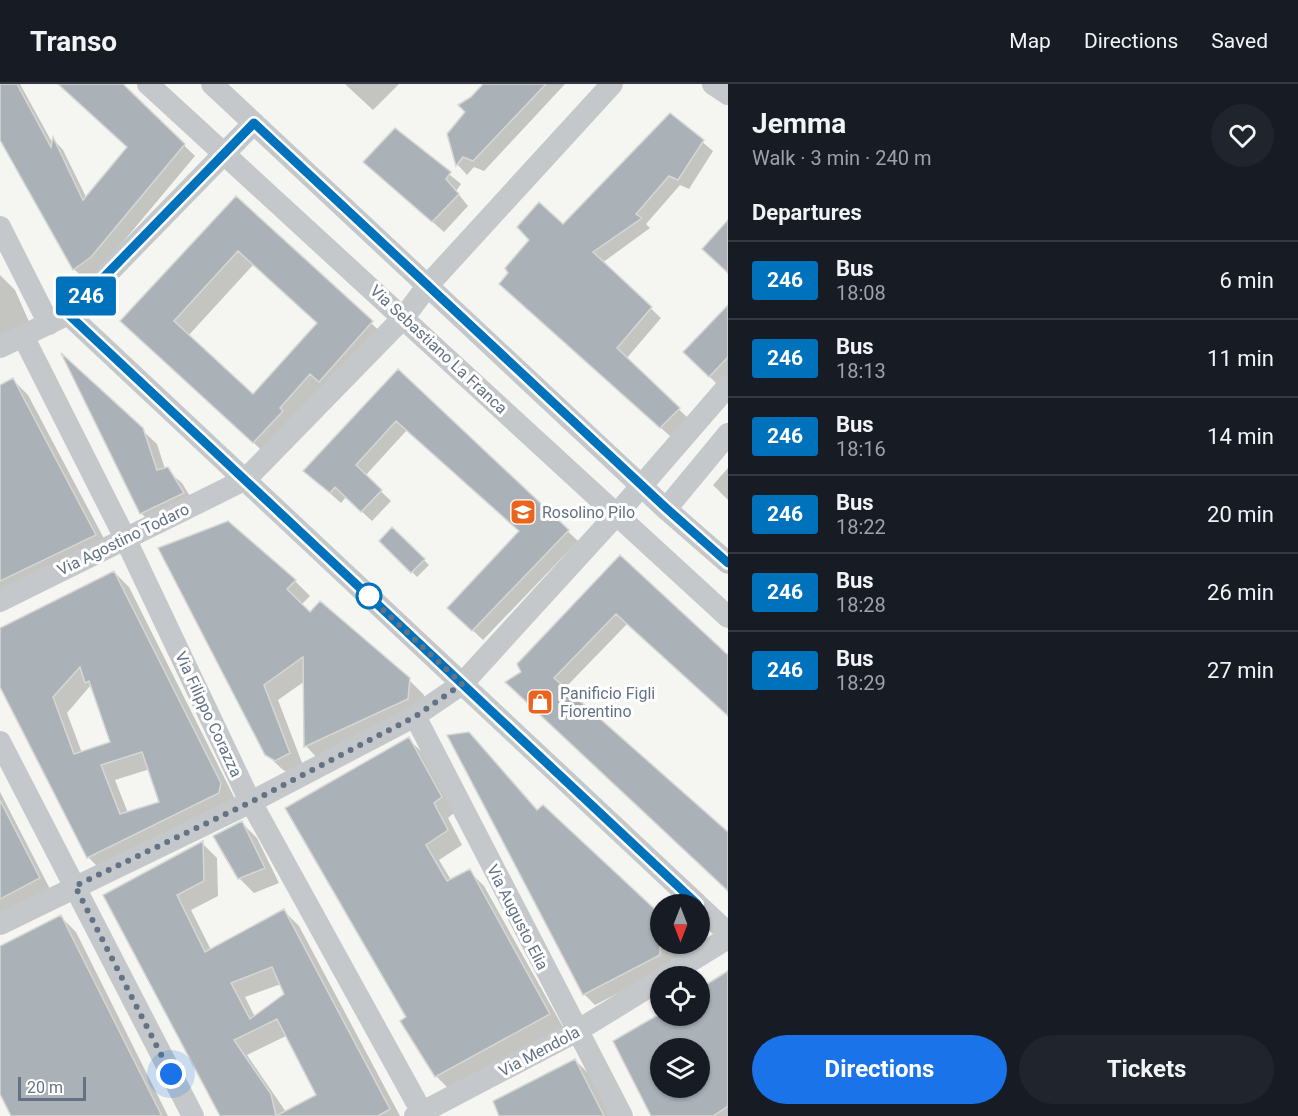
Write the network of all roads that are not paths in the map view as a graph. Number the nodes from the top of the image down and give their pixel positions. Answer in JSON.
{"nodes":[{"id":1,"x":148,"y":84,"type":"edge"},
{"id":2,"x":212,"y":84,"type":"edge"},
{"id":3,"x":612,"y":84,"type":"edge"},
{"id":4,"x":713,"y":84,"type":"edge"},
{"id":5,"x":728,"y":94,"type":"edge"},
{"id":6,"x":254,"y":123,"type":"junction"},
{"id":7,"x":225,"y":153,"type":"junction"},
{"id":8,"x":0,"y":227,"type":"edge"},
{"id":9,"x":429,"y":284,"type":"junction"},
{"id":10,"x":404,"y":317,"type":"junction"},
{"id":11,"x":59,"y":319,"type":"junction"},
{"id":12,"x":24,"y":338,"type":"junction"},
{"id":13,"x":0,"y":347,"type":"edge"},
{"id":14,"x":728,"y":386,"type":"edge"},
{"id":15,"x":728,"y":434,"type":"edge"},
{"id":16,"x":246,"y":479,"type":"junction"},
{"id":17,"x":642,"y":484,"type":"junction"},
{"id":18,"x":666,"y":508,"type":"junction"},
{"id":19,"x":617,"y":514,"type":"junction"},
{"id":20,"x":125,"y":538,"type":"junction"},
{"id":21,"x":728,"y":563,"type":"edge"},
{"id":22,"x":0,"y":601,"type":"edge"},
{"id":23,"x":728,"y":617,"type":"edge"},
{"id":24,"x":462,"y":684,"type":"junction"},
{"id":25,"x":416,"y":716,"type":"junction"},
{"id":26,"x":0,"y":742,"type":"edge"},
{"id":27,"x":251,"y":802,"type":"junction"},
{"id":28,"x":75,"y":886,"type":"junction"},
{"id":29,"x":686,"y":894,"type":"edge"},
{"id":30,"x":710,"y":917,"type":"edge"},
{"id":31,"x":0,"y":924,"type":"edge"},
{"id":32,"x":728,"y":936,"type":"edge"},
{"id":33,"x":682,"y":966,"type":"edge"},
{"id":34,"x":650,"y":986,"type":"edge"},
{"id":35,"x":577,"y":1031,"type":"junction"},
{"id":36,"x":420,"y":1115,"type":"edge"},
{"id":37,"x":193,"y":1116,"type":"edge"},
{"id":38,"x":622,"y":1116,"type":"edge"}],
"edges":[{"from":1,"to":7,"type":"street","name":"Via Sebastiano La Franca"},
{"from":2,"to":6,"type":"street"},
{"from":3,"to":9,"type":"street","name":"Via Agostino Todaro"},
{"from":4,"to":5,"type":"street"},
{"from":6,"to":7,"type":"street"},
{"from":6,"to":9,"type":"street"},
{"from":7,"to":10,"type":"street","name":"Via Sebastiano La Franca"},
{"from":7,"to":11,"type":"street"},
{"from":8,"to":11,"type":"street"},
{"from":9,"to":10,"type":"street","name":"Via Agostino Todaro"},
{"from":9,"to":17,"type":"street"},
{"from":10,"to":16,"type":"street","name":"Via Agostino Todaro"},
{"from":10,"to":19,"type":"street","name":"Via Sebastiano La Franca"},
{"from":11,"to":12,"type":"street"},
{"from":11,"to":16,"type":"street"},
{"from":12,"to":13,"type":"street"},
{"from":12,"to":20,"type":"street","name":"Via Filippo Corazza"},
{"from":14,"to":17,"type":"street"},
{"from":15,"to":18,"type":"street"},
{"from":16,"to":20,"type":"street","name":"Via Agostino Todaro"},
{"from":16,"to":24,"type":"street"},
{"from":17,"to":18,"type":"street"},
{"from":17,"to":19,"type":"street"},
{"from":18,"to":21,"type":"street"},
{"from":19,"to":23,"type":"street","name":"Via Sebastiano La Franca"},
{"from":19,"to":24,"type":"street"},
{"from":20,"to":22,"type":"street","name":"Via Agostino Todaro"},
{"from":20,"to":27,"type":"street","name":"Via Filippo Corazza"},
{"from":24,"to":25,"type":"street"},
{"from":24,"to":29,"type":"street"},
{"from":25,"to":27,"type":"street"},
{"from":25,"to":35,"type":"street","name":"Via Augusto Elia"},
{"from":26,"to":28,"type":"street"},
{"from":27,"to":28,"type":"street"},
{"from":27,"to":36,"type":"street","name":"Via Filippo Corazza"},
{"from":28,"to":31,"type":"street"},
{"from":28,"to":37,"type":"street"},
{"from":30,"to":32,"type":"street"},
{"from":32,"to":33,"type":"street"},
{"from":34,"to":35,"type":"street","name":"Via Mendola"},
{"from":35,"to":36,"type":"street","name":"Via Mendola"},
{"from":35,"to":38,"type":"street","name":"Via Augusto Elia"}]}
